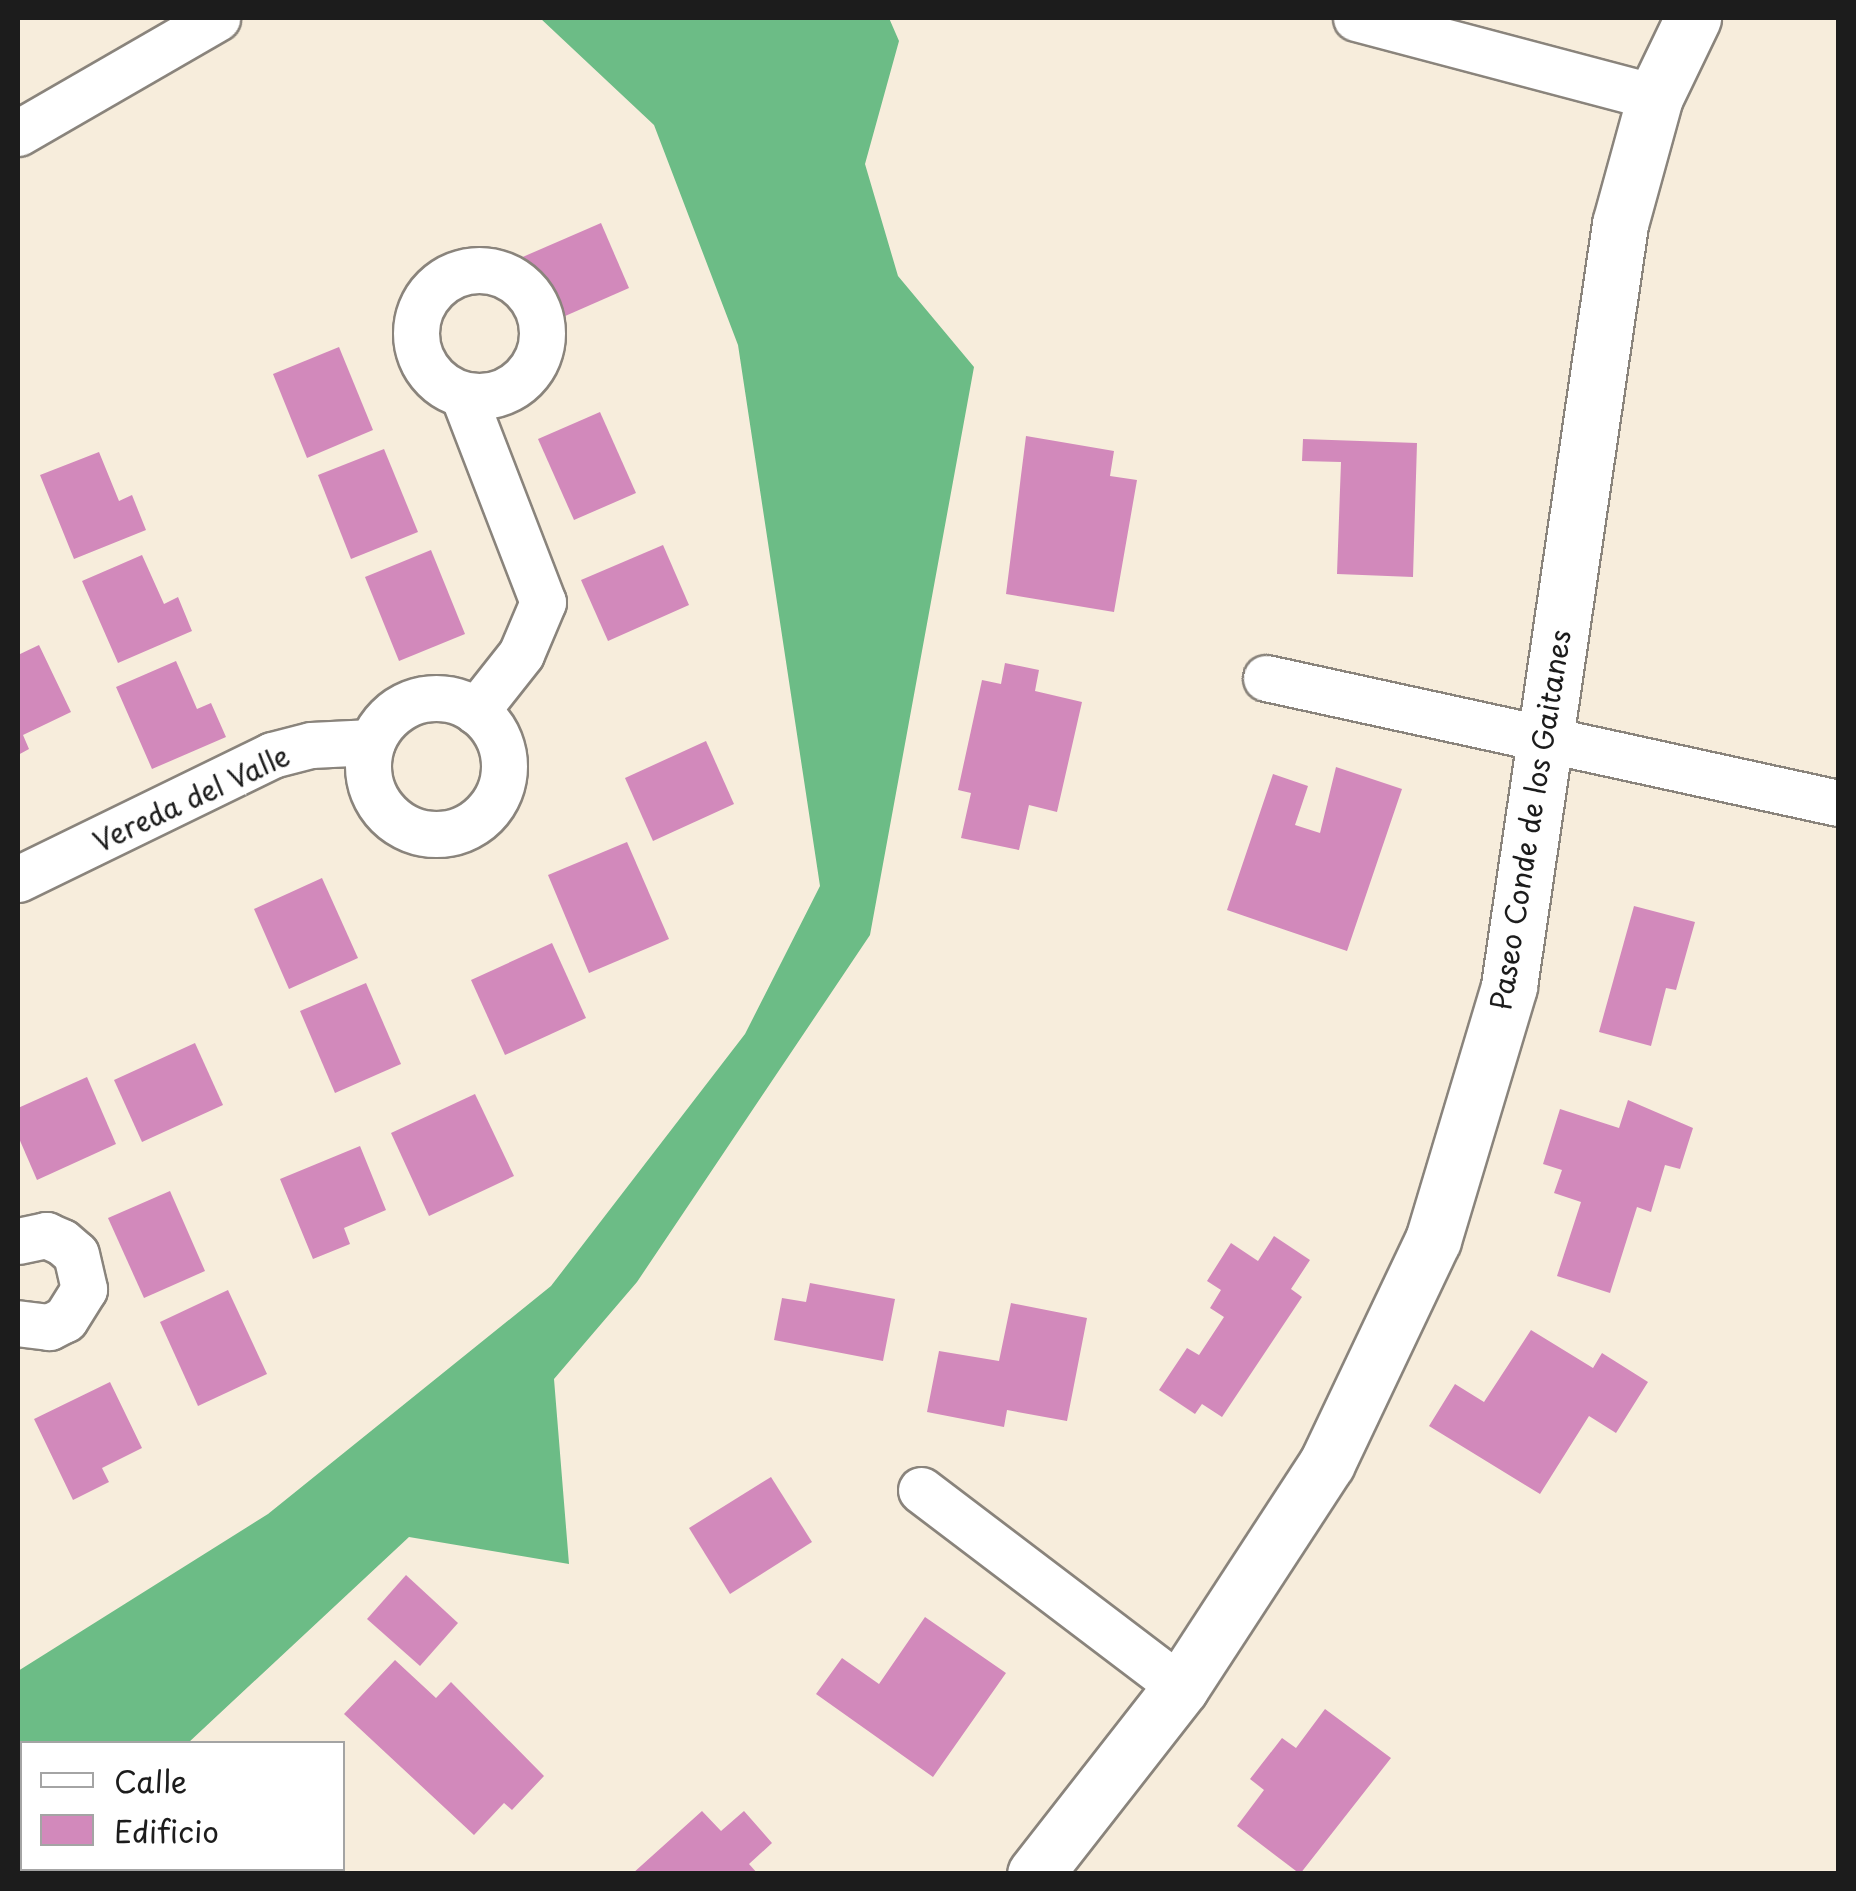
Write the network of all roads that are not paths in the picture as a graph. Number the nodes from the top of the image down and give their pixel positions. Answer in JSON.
{"nodes":[{"id":1,"x":217,"y":18,"type":"edge"},
{"id":2,"x":1356,"y":18,"type":"edge"},
{"id":3,"x":1693,"y":18,"type":"edge"},
{"id":4,"x":1654,"y":97,"type":"junction"},
{"id":5,"x":18,"y":133,"type":"edge"},
{"id":6,"x":462,"y":394,"type":"dead end"},
{"id":7,"x":1266,"y":678,"type":"dead end"},
{"id":8,"x":476,"y":711,"type":"junction"},
{"id":9,"x":1547,"y":738,"type":"junction"},
{"id":10,"x":372,"y":742,"type":"junction"},
{"id":11,"x":1838,"y":802,"type":"edge"},
{"id":12,"x":18,"y":879,"type":"edge"},
{"id":13,"x":18,"y":1241,"type":"edge"},
{"id":14,"x":18,"y":1323,"type":"edge"},
{"id":15,"x":921,"y":1490,"type":"dead end"},
{"id":16,"x":1181,"y":1687,"type":"junction"},
{"id":17,"x":1034,"y":1874,"type":"edge"}],
"edges":[{"from":1,"to":5,"type":"street"},
{"from":2,"to":4,"type":"street"},
{"from":3,"to":4,"type":"street","name":"Paseo Conde de los Gaitanes"},
{"from":4,"to":9,"type":"street","name":"Paseo Conde de los Gaitanes"},
{"from":6,"to":8,"type":"street"},
{"from":7,"to":9,"type":"street"},
{"from":8,"to":10,"type":"street"},
{"from":8,"to":10,"type":"street"},
{"from":9,"to":11,"type":"street"},
{"from":9,"to":16,"type":"street","name":"Paseo Conde de los Gaitanes"},
{"from":10,"to":12,"type":"street","name":"Vereda del Valle"},
{"from":13,"to":14,"type":"street"},
{"from":15,"to":16,"type":"street"},
{"from":16,"to":17,"type":"street","name":"Paseo Conde de los Gaitanes"}]}
